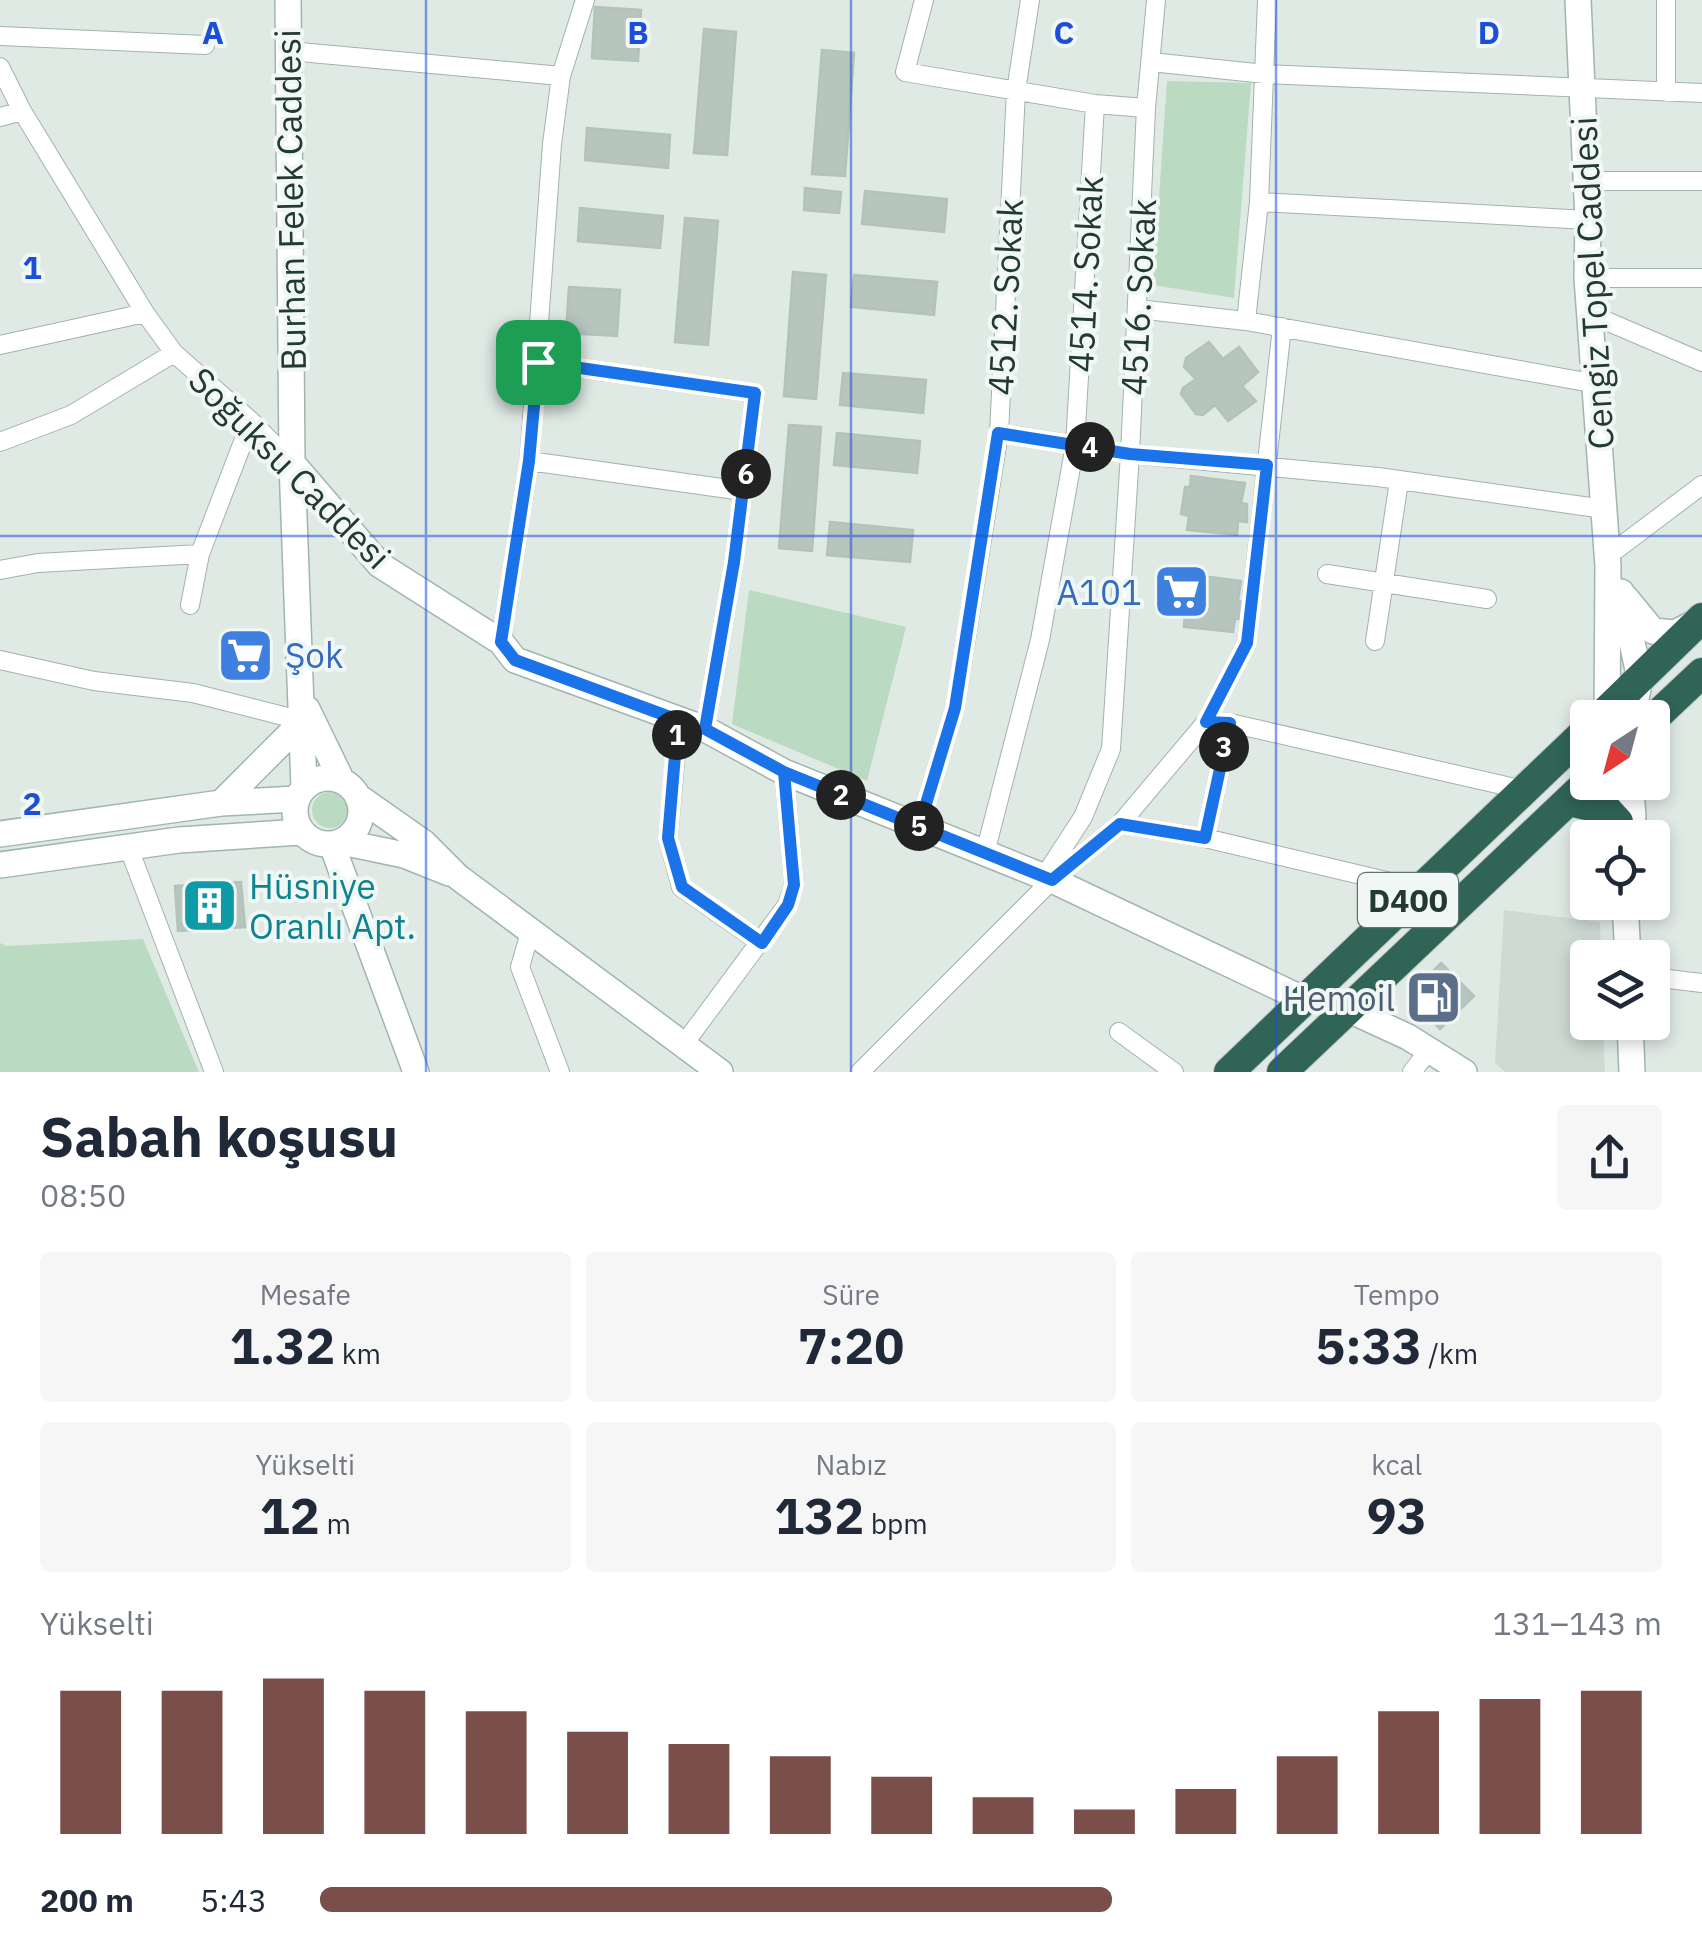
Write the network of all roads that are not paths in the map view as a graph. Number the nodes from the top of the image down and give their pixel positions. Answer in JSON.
{"nodes":[{"id":1,"x":288,"y":0,"type":"edge"},
{"id":2,"x":585,"y":0,"type":"edge"},
{"id":3,"x":924,"y":0,"type":"edge"},
{"id":4,"x":1030,"y":0,"type":"edge"},
{"id":5,"x":1156,"y":0,"type":"edge"},
{"id":6,"x":1266,"y":0,"type":"edge"},
{"id":7,"x":1578,"y":0,"type":"edge"},
{"id":8,"x":1666,"y":0,"type":"edge"},
{"id":9,"x":0,"y":36,"type":"edge"},
{"id":10,"x":204,"y":46,"type":"dead end"},
{"id":11,"x":289,"y":51,"type":"junction"},
{"id":12,"x":1151,"y":62,"type":"junction"},
{"id":13,"x":0,"y":67,"type":"edge"},
{"id":14,"x":1265,"y":74,"type":"junction"},
{"id":15,"x":560,"y":76,"type":"junction"},
{"id":16,"x":1582,"y":88,"type":"junction"},
{"id":17,"x":1016,"y":91,"type":"junction"},
{"id":18,"x":1666,"y":92,"type":"junction"},
{"id":19,"x":1702,"y":92,"type":"edge"},
{"id":20,"x":1095,"y":104,"type":"junction"},
{"id":21,"x":1146,"y":108,"type":"junction"},
{"id":22,"x":22,"y":111,"type":"junction"},
{"id":23,"x":0,"y":117,"type":"edge"},
{"id":24,"x":1585,"y":180,"type":"junction"},
{"id":25,"x":1702,"y":181,"type":"edge"},
{"id":26,"x":1259,"y":202,"type":"junction"},
{"id":27,"x":1588,"y":220,"type":"junction"},
{"id":28,"x":1587,"y":278,"type":"junction"},
{"id":29,"x":1702,"y":278,"type":"edge"},
{"id":30,"x":1137,"y":309,"type":"junction"},
{"id":31,"x":145,"y":313,"type":"junction"},
{"id":32,"x":1590,"y":314,"type":"junction"},
{"id":33,"x":1246,"y":321,"type":"junction"},
{"id":34,"x":1282,"y":327,"type":"junction"},
{"id":35,"x":0,"y":345,"type":"edge"},
{"id":36,"x":174,"y":353,"type":"junction"},
{"id":37,"x":538,"y":362,"type":"junction"},
{"id":38,"x":1702,"y":362,"type":"edge"},
{"id":39,"x":1597,"y":384,"type":"junction"},
{"id":40,"x":251,"y":421,"type":"junction"},
{"id":41,"x":998,"y":433,"type":"junction"},
{"id":42,"x":0,"y":442,"type":"edge"},
{"id":43,"x":1075,"y":445,"type":"junction"},
{"id":44,"x":1130,"y":454,"type":"junction"},
{"id":45,"x":529,"y":461,"type":"junction"},
{"id":46,"x":292,"y":463,"type":"junction"},
{"id":47,"x":1267,"y":465,"type":"junction"},
{"id":48,"x":1398,"y":481,"type":"junction"},
{"id":49,"x":744,"y":491,"type":"junction"},
{"id":50,"x":1699,"y":493,"type":"edge"},
{"id":51,"x":1604,"y":508,"type":"junction"},
{"id":52,"x":200,"y":554,"type":"junction"},
{"id":53,"x":1607,"y":556,"type":"junction"},
{"id":54,"x":0,"y":570,"type":"edge"},
{"id":55,"x":1327,"y":574,"type":"dead end"},
{"id":56,"x":1382,"y":583,"type":"junction"},
{"id":57,"x":1621,"y":592,"type":"junction"},
{"id":58,"x":1486,"y":599,"type":"dead end"},
{"id":59,"x":190,"y":605,"type":"dead end"},
{"id":60,"x":1700,"y":619,"type":"edge"},
{"id":61,"x":1375,"y":641,"type":"dead end"},
{"id":62,"x":501,"y":642,"type":"junction"},
{"id":63,"x":0,"y":660,"type":"edge"},
{"id":64,"x":1702,"y":673,"type":"edge"},
{"id":65,"x":1640,"y":678,"type":"junction"},
{"id":66,"x":1607,"y":700,"type":"edge"},
{"id":67,"x":1622,"y":700,"type":"edge"},
{"id":68,"x":1670,"y":703,"type":"edge"},
{"id":69,"x":303,"y":710,"type":"junction"},
{"id":70,"x":678,"y":720,"type":"junction"},
{"id":71,"x":1206,"y":722,"type":"junction"},
{"id":72,"x":1230,"y":723,"type":"junction"},
{"id":73,"x":705,"y":729,"type":"junction"},
{"id":74,"x":1570,"y":750,"type":"edge"},
{"id":75,"x":784,"y":772,"type":"junction"},
{"id":76,"x":350,"y":788,"type":"junction"},
{"id":77,"x":1524,"y":790,"type":"junction"},
{"id":78,"x":300,"y":794,"type":"junction"},
{"id":79,"x":1570,"y":800,"type":"edge"},
{"id":80,"x":1591,"y":800,"type":"edge"},
{"id":81,"x":221,"y":803,"type":"junction"},
{"id":82,"x":1614,"y":820,"type":"edge"},
{"id":83,"x":1120,"y":824,"type":"junction"},
{"id":84,"x":919,"y":827,"type":"junction"},
{"id":85,"x":301,"y":832,"type":"junction"},
{"id":86,"x":0,"y":834,"type":"edge"},
{"id":87,"x":1205,"y":838,"type":"junction"},
{"id":88,"x":337,"y":843,"type":"junction"},
{"id":89,"x":128,"y":846,"type":"junction"},
{"id":90,"x":984,"y":853,"type":"junction"},
{"id":91,"x":0,"y":865,"type":"edge"},
{"id":92,"x":458,"y":877,"type":"junction"},
{"id":93,"x":1048,"y":878,"type":"junction"},
{"id":94,"x":1420,"y":889,"type":"junction"},
{"id":95,"x":531,"y":929,"type":"junction"},
{"id":96,"x":762,"y":943,"type":"junction"},
{"id":97,"x":1670,"y":979,"type":"edge"},
{"id":98,"x":1702,"y":983,"type":"edge"},
{"id":99,"x":1305,"y":1000,"type":"junction"},
{"id":100,"x":1347,"y":1009,"type":"junction"},
{"id":101,"x":1119,"y":1032,"type":"dead end"},
{"id":102,"x":1631,"y":1040,"type":"edge"},
{"id":103,"x":684,"y":1044,"type":"junction"},
{"id":104,"x":1430,"y":1050,"type":"junction"},
{"id":105,"x":214,"y":1072,"type":"edge"},
{"id":106,"x":416,"y":1072,"type":"edge"},
{"id":107,"x":560,"y":1072,"type":"edge"},
{"id":108,"x":720,"y":1072,"type":"edge"},
{"id":109,"x":860,"y":1072,"type":"edge"},
{"id":110,"x":1174,"y":1072,"type":"edge"},
{"id":111,"x":1229,"y":1072,"type":"edge"},
{"id":112,"x":1282,"y":1072,"type":"edge"},
{"id":113,"x":1412,"y":1072,"type":"edge"},
{"id":114,"x":1464,"y":1072,"type":"edge"},
{"id":115,"x":1632,"y":1072,"type":"edge"}],
"edges":[{"from":1,"to":11,"type":"street","name":"Burhan Felek Caddesi"},
{"from":2,"to":15,"type":"street"},
{"from":3,"to":17,"type":"street"},
{"from":4,"to":17,"type":"street","name":"4512. Sokak"},
{"from":5,"to":12,"type":"street","name":"4516. Sokak"},
{"from":6,"to":14,"type":"street"},
{"from":7,"to":16,"type":"street","name":"Cengiz Topel Caddesi"},
{"from":8,"to":18,"type":"street"},
{"from":9,"to":10,"type":"street"},
{"from":11,"to":15,"type":"street"},
{"from":11,"to":46,"type":"street","name":"Burhan Felek Caddesi"},
{"from":12,"to":14,"type":"street"},
{"from":12,"to":21,"type":"street","name":"4516. Sokak"},
{"from":13,"to":22,"type":"street","name":"Soğuksu Caddesi"},
{"from":14,"to":16,"type":"street"},
{"from":14,"to":26,"type":"street"},
{"from":15,"to":37,"type":"street"},
{"from":16,"to":18,"type":"street"},
{"from":16,"to":24,"type":"street","name":"Cengiz Topel Caddesi"},
{"from":17,"to":20,"type":"street"},
{"from":17,"to":41,"type":"street","name":"4512. Sokak"},
{"from":18,"to":19,"type":"street"},
{"from":20,"to":21,"type":"street"},
{"from":20,"to":43,"type":"street","name":"4514. Sokak"},
{"from":21,"to":30,"type":"street","name":"4516. Sokak"},
{"from":22,"to":23,"type":"street"},
{"from":22,"to":31,"type":"street","name":"Soğuksu Caddesi"},
{"from":24,"to":25,"type":"street"},
{"from":24,"to":27,"type":"street","name":"Cengiz Topel Caddesi"},
{"from":26,"to":27,"type":"street"},
{"from":26,"to":33,"type":"street"},
{"from":27,"to":28,"type":"street","name":"Cengiz Topel Caddesi"},
{"from":28,"to":29,"type":"street"},
{"from":28,"to":32,"type":"street","name":"Cengiz Topel Caddesi"},
{"from":30,"to":33,"type":"street"},
{"from":30,"to":44,"type":"street","name":"4516. Sokak"},
{"from":31,"to":35,"type":"street"},
{"from":31,"to":36,"type":"street","name":"Soğuksu Caddesi"},
{"from":32,"to":38,"type":"street"},
{"from":32,"to":39,"type":"street","name":"Cengiz Topel Caddesi"},
{"from":33,"to":34,"type":"street"},
{"from":34,"to":39,"type":"street"},
{"from":34,"to":47,"type":"street"},
{"from":36,"to":40,"type":"street","name":"Soğuksu Caddesi"},
{"from":36,"to":42,"type":"street"},
{"from":37,"to":45,"type":"street"},
{"from":37,"to":49,"type":"street"},
{"from":39,"to":51,"type":"street","name":"Cengiz Topel Caddesi"},
{"from":40,"to":46,"type":"street","name":"Soğuksu Caddesi"},
{"from":40,"to":52,"type":"street"},
{"from":41,"to":43,"type":"street"},
{"from":41,"to":84,"type":"street","name":"4512. Sokak"},
{"from":43,"to":44,"type":"street"},
{"from":43,"to":90,"type":"street","name":"4514. Sokak"},
{"from":44,"to":47,"type":"street"},
{"from":44,"to":93,"type":"street","name":"4516. Sokak"},
{"from":45,"to":49,"type":"street"},
{"from":45,"to":62,"type":"street"},
{"from":46,"to":62,"type":"street","name":"Soğuksu Caddesi"},
{"from":46,"to":69,"type":"street","name":"Burhan Felek Caddesi"},
{"from":47,"to":48,"type":"street"},
{"from":47,"to":71,"type":"street"},
{"from":48,"to":51,"type":"street"},
{"from":48,"to":56,"type":"street"},
{"from":49,"to":73,"type":"street"},
{"from":50,"to":53,"type":"street"},
{"from":51,"to":53,"type":"street","name":"Cengiz Topel Caddesi"},
{"from":52,"to":54,"type":"street"},
{"from":52,"to":59,"type":"street"},
{"from":53,"to":57,"type":"street","name":"Cengiz Topel Caddesi"},
{"from":53,"to":66,"type":"street","name":"Cengiz Topel Caddesi"},
{"from":55,"to":56,"type":"street"},
{"from":56,"to":58,"type":"street"},
{"from":56,"to":61,"type":"street"},
{"from":57,"to":60,"type":"street","name":"Cengiz Topel Caddesi"},
{"from":57,"to":65,"type":"street","name":"Cengiz Topel Caddesi"},
{"from":60,"to":65,"type":"highway","number":"D400"},
{"from":62,"to":70,"type":"street","name":"Soğuksu Caddesi"},
{"from":63,"to":69,"type":"street"},
{"from":64,"to":68,"type":"highway"},
{"from":65,"to":67,"type":"highway","number":"D400"},
{"from":69,"to":76,"type":"street"},
{"from":69,"to":78,"type":"street","name":"Burhan Felek Caddesi"},
{"from":69,"to":81,"type":"street"},
{"from":70,"to":73,"type":"street","name":"Soğuksu Caddesi"},
{"from":70,"to":96,"type":"street"},
{"from":71,"to":72,"type":"street"},
{"from":71,"to":83,"type":"street"},
{"from":72,"to":77,"type":"street"},
{"from":72,"to":87,"type":"street"},
{"from":73,"to":75,"type":"street","name":"Soğuksu Caddesi"},
{"from":74,"to":77,"type":"highway","number":"D400"},
{"from":75,"to":84,"type":"street","name":"Soğuksu Caddesi"},
{"from":75,"to":96,"type":"street"},
{"from":76,"to":78,"type":"street"},
{"from":76,"to":88,"type":"street"},
{"from":76,"to":92,"type":"street"},
{"from":77,"to":94,"type":"highway","number":"D400"},
{"from":78,"to":81,"type":"street"},
{"from":78,"to":85,"type":"street"},
{"from":79,"to":100,"type":"highway","number":"D400"},
{"from":80,"to":82,"type":"highway"},
{"from":81,"to":86,"type":"street"},
{"from":83,"to":87,"type":"street"},
{"from":83,"to":93,"type":"street"},
{"from":84,"to":90,"type":"street","name":"Soğuksu Caddesi"},
{"from":85,"to":88,"type":"street"},
{"from":85,"to":89,"type":"street"},
{"from":87,"to":94,"type":"street"},
{"from":88,"to":92,"type":"street"},
{"from":88,"to":106,"type":"street"},
{"from":89,"to":91,"type":"street"},
{"from":89,"to":105,"type":"street"},
{"from":90,"to":93,"type":"street","name":"Soğuksu Caddesi"},
{"from":92,"to":95,"type":"street"},
{"from":93,"to":99,"type":"street","name":"Soğuksu Caddesi"},
{"from":93,"to":109,"type":"street"},
{"from":94,"to":99,"type":"highway","number":"D400"},
{"from":95,"to":103,"type":"street"},
{"from":95,"to":107,"type":"street"},
{"from":96,"to":103,"type":"street"},
{"from":97,"to":98,"type":"street"},
{"from":99,"to":111,"type":"highway","number":"D400"},
{"from":100,"to":104,"type":"street"},
{"from":100,"to":112,"type":"highway","number":"D400"},
{"from":101,"to":110,"type":"street"},
{"from":102,"to":115,"type":"street"},
{"from":103,"to":108,"type":"street"},
{"from":104,"to":113,"type":"street"},
{"from":104,"to":114,"type":"street"}]}
